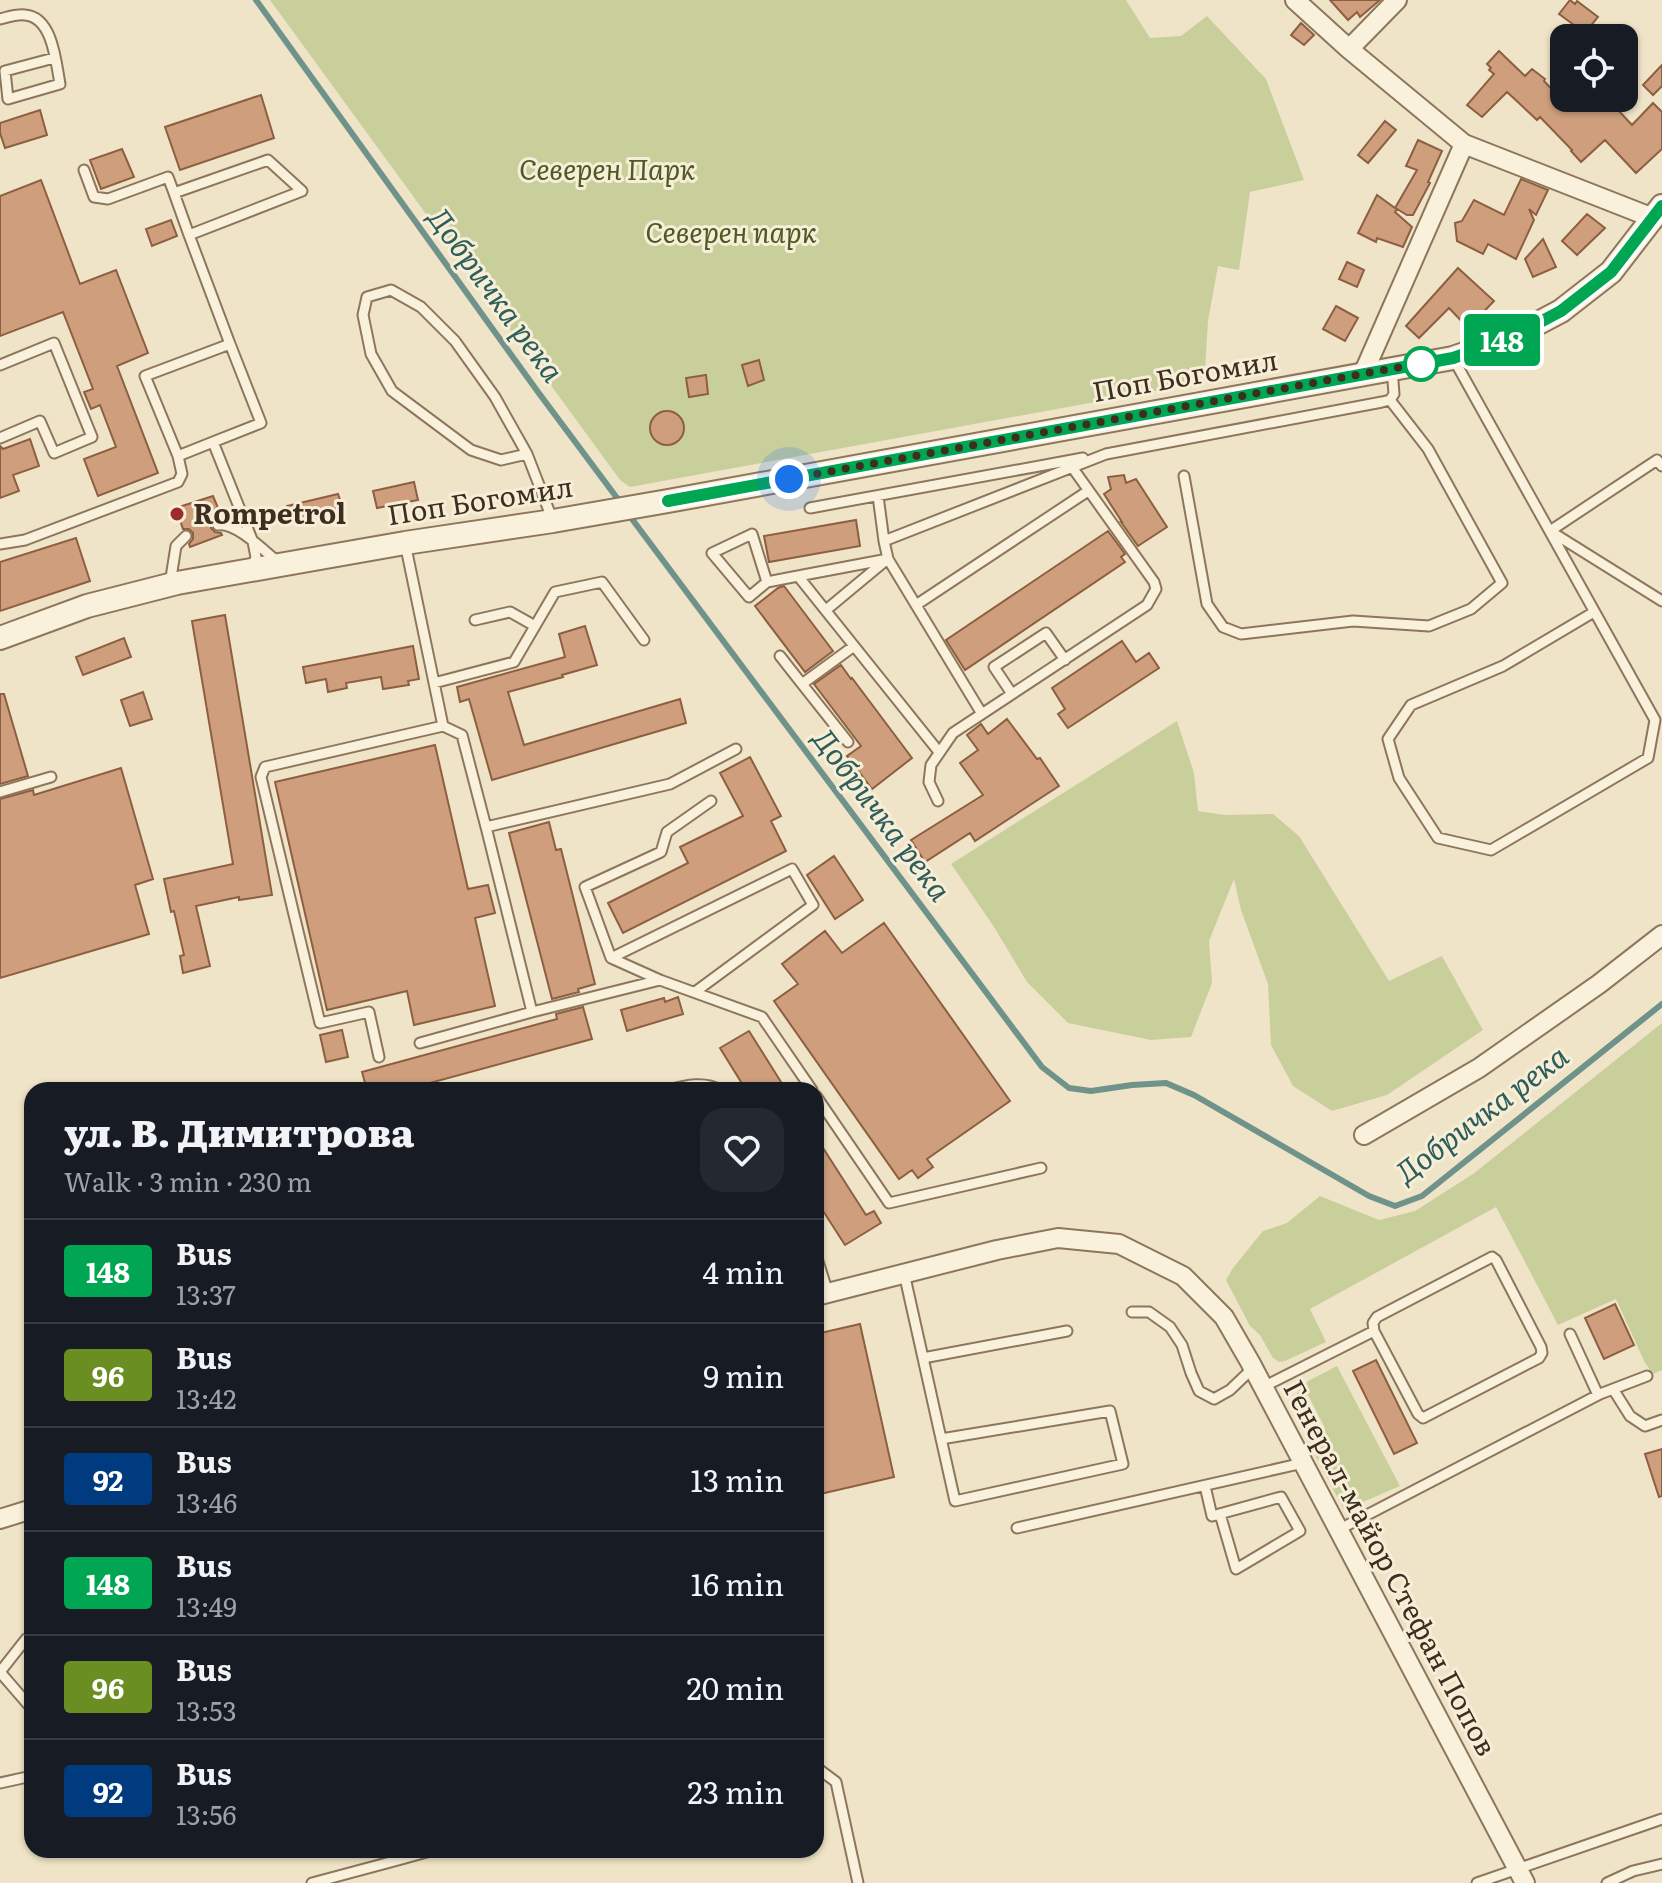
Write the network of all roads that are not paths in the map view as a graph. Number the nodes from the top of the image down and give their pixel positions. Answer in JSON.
{"nodes":[{"id":1,"x":1295,"y":0,"type":"edge"},
{"id":2,"x":1397,"y":0,"type":"edge"},
{"id":3,"x":0,"y":19,"type":"edge"},
{"id":4,"x":1349,"y":49,"type":"junction"},
{"id":5,"x":54,"y":58,"type":"junction"},
{"id":6,"x":1464,"y":144,"type":"junction"},
{"id":7,"x":84,"y":170,"type":"dead end"},
{"id":8,"x":174,"y":193,"type":"junction"},
{"id":9,"x":1658,"y":212,"type":"edge"},
{"id":10,"x":189,"y":235,"type":"junction"},
{"id":11,"x":230,"y":344,"type":"junction"},
{"id":12,"x":1453,"y":358,"type":"junction"},
{"id":13,"x":0,"y":365,"type":"edge"},
{"id":14,"x":1392,"y":369,"type":"junction"},
{"id":15,"x":1363,"y":374,"type":"junction"},
{"id":16,"x":1390,"y":400,"type":"junction"},
{"id":17,"x":0,"y":438,"type":"edge"},
{"id":18,"x":213,"y":442,"type":"junction"},
{"id":19,"x":527,"y":454,"type":"junction"},
{"id":20,"x":1106,"y":454,"type":"junction"},
{"id":21,"x":178,"y":456,"type":"junction"},
{"id":22,"x":1662,"y":466,"type":"edge"},
{"id":23,"x":1072,"y":467,"type":"junction"},
{"id":24,"x":1184,"y":476,"type":"dead end"},
{"id":25,"x":1088,"y":491,"type":"junction"},
{"id":26,"x":878,"y":496,"type":"junction"},
{"id":27,"x":810,"y":508,"type":"dead end"},
{"id":28,"x":553,"y":521,"type":"junction"},
{"id":29,"x":218,"y":525,"type":"dead end"},
{"id":30,"x":1550,"y":531,"type":"junction"},
{"id":31,"x":186,"y":536,"type":"dead end"},
{"id":32,"x":884,"y":541,"type":"junction"},
{"id":33,"x":253,"y":542,"type":"junction"},
{"id":34,"x":405,"y":543,"type":"junction"},
{"id":35,"x":0,"y":544,"type":"edge"},
{"id":36,"x":888,"y":559,"type":"junction"},
{"id":37,"x":281,"y":564,"type":"junction"},
{"id":38,"x":251,"y":570,"type":"junction"},
{"id":39,"x":798,"y":576,"type":"junction"},
{"id":40,"x":767,"y":582,"type":"junction"},
{"id":41,"x":170,"y":585,"type":"junction"},
{"id":42,"x":1659,"y":595,"type":"edge"},
{"id":43,"x":916,"y":605,"type":"junction"},
{"id":44,"x":826,"y":610,"type":"junction"},
{"id":45,"x":1594,"y":612,"type":"junction"},
{"id":46,"x":475,"y":620,"type":"dead end"},
{"id":47,"x":535,"y":626,"type":"junction"},
{"id":48,"x":0,"y":638,"type":"edge"},
{"id":49,"x":644,"y":640,"type":"dead end"},
{"id":50,"x":854,"y":646,"type":"junction"},
{"id":51,"x":780,"y":656,"type":"dead end"},
{"id":52,"x":1065,"y":660,"type":"junction"},
{"id":53,"x":434,"y":683,"type":"junction"},
{"id":54,"x":802,"y":684,"type":"junction"},
{"id":55,"x":1012,"y":694,"type":"junction"},
{"id":56,"x":982,"y":714,"type":"junction"},
{"id":57,"x":443,"y":726,"type":"junction"},
{"id":58,"x":848,"y":742,"type":"dead end"},
{"id":59,"x":736,"y":749,"type":"dead end"},
{"id":60,"x":939,"y":752,"type":"junction"},
{"id":61,"x":51,"y":777,"type":"dead end"},
{"id":62,"x":0,"y":792,"type":"edge"},
{"id":63,"x":711,"y":801,"type":"dead end"},
{"id":64,"x":938,"y":801,"type":"dead end"},
{"id":65,"x":486,"y":827,"type":"junction"},
{"id":66,"x":1662,"y":935,"type":"edge"},
{"id":67,"x":611,"y":958,"type":"junction"},
{"id":68,"x":660,"y":980,"type":"junction"},
{"id":69,"x":695,"y":992,"type":"junction"},
{"id":70,"x":532,"y":1012,"type":"junction"},
{"id":71,"x":420,"y":1043,"type":"dead end"},
{"id":72,"x":379,"y":1057,"type":"dead end"},
{"id":73,"x":807,"y":1082,"type":"edge"},
{"id":74,"x":824,"y":1108,"type":"edge"},
{"id":75,"x":1364,"y":1135,"type":"dead end"},
{"id":76,"x":1041,"y":1168,"type":"dead end"},
{"id":77,"x":904,"y":1273,"type":"junction"},
{"id":78,"x":824,"y":1294,"type":"edge"},
{"id":79,"x":1132,"y":1312,"type":"dead end"},
{"id":80,"x":1067,"y":1331,"type":"dead end"},
{"id":81,"x":1374,"y":1331,"type":"junction"},
{"id":82,"x":1570,"y":1334,"type":"dead end"},
{"id":83,"x":923,"y":1358,"type":"junction"},
{"id":84,"x":1253,"y":1368,"type":"junction"},
{"id":85,"x":1647,"y":1376,"type":"dead end"},
{"id":86,"x":1263,"y":1387,"type":"junction"},
{"id":87,"x":1613,"y":1389,"type":"junction"},
{"id":88,"x":1598,"y":1395,"type":"junction"},
{"id":89,"x":1662,"y":1420,"type":"edge"},
{"id":90,"x":941,"y":1439,"type":"junction"},
{"id":91,"x":1303,"y":1463,"type":"junction"},
{"id":92,"x":1205,"y":1486,"type":"junction"},
{"id":93,"x":24,"y":1512,"type":"edge"},
{"id":94,"x":1220,"y":1514,"type":"junction"},
{"id":95,"x":0,"y":1519,"type":"edge"},
{"id":96,"x":1017,"y":1528,"type":"dead end"},
{"id":97,"x":1338,"y":1530,"type":"junction"},
{"id":98,"x":24,"y":1642,"type":"edge"},
{"id":99,"x":0,"y":1672,"type":"edge"},
{"id":100,"x":24,"y":1700,"type":"edge"},
{"id":101,"x":824,"y":1773,"type":"edge"},
{"id":102,"x":24,"y":1778,"type":"edge"},
{"id":103,"x":0,"y":1783,"type":"edge"},
{"id":104,"x":1662,"y":1819,"type":"edge"},
{"id":105,"x":387,"y":1858,"type":"edge"},
{"id":106,"x":1662,"y":1864,"type":"edge"},
{"id":107,"x":1521,"y":1876,"type":"edge"},
{"id":108,"x":312,"y":1883,"type":"edge"},
{"id":109,"x":858,"y":1883,"type":"edge"},
{"id":110,"x":1477,"y":1883,"type":"edge"},
{"id":111,"x":1607,"y":1883,"type":"edge"}],
"edges":[{"from":1,"to":4,"type":"street"},
{"from":2,"to":4,"type":"street"},
{"from":3,"to":5,"type":"lane"},
{"from":4,"to":6,"type":"street"},
{"from":5,"to":5,"type":"lane"},
{"from":6,"to":9,"type":"street"},
{"from":6,"to":15,"type":"street"},
{"from":7,"to":8,"type":"lane"},
{"from":8,"to":10,"type":"lane"},
{"from":8,"to":10,"type":"lane"},
{"from":9,"to":12,"type":"street","name":"Поп Богомил"},
{"from":10,"to":11,"type":"lane"},
{"from":11,"to":18,"type":"lane"},
{"from":11,"to":21,"type":"lane"},
{"from":12,"to":14,"type":"street","name":"Поп Богомил"},
{"from":12,"to":30,"type":"lane"},
{"from":13,"to":17,"type":"lane"},
{"from":14,"to":15,"type":"street","name":"Поп Богомил"},
{"from":14,"to":16,"type":"lane"},
{"from":15,"to":28,"type":"street","name":"Поп Богомил"},
{"from":16,"to":20,"type":"lane"},
{"from":16,"to":24,"type":"lane"},
{"from":18,"to":21,"type":"lane"},
{"from":18,"to":33,"type":"lane"},
{"from":19,"to":19,"type":"lane"},
{"from":19,"to":28,"type":"lane"},
{"from":20,"to":23,"type":"lane"},
{"from":20,"to":26,"type":"lane"},
{"from":21,"to":35,"type":"lane"},
{"from":22,"to":30,"type":"lane"},
{"from":23,"to":25,"type":"lane"},
{"from":23,"to":32,"type":"lane"},
{"from":25,"to":43,"type":"lane"},
{"from":25,"to":52,"type":"lane"},
{"from":26,"to":27,"type":"lane"},
{"from":26,"to":32,"type":"lane"},
{"from":28,"to":34,"type":"street","name":"Поп Богомил"},
{"from":29,"to":33,"type":"lane"},
{"from":30,"to":42,"type":"lane"},
{"from":30,"to":45,"type":"lane"},
{"from":31,"to":41,"type":"lane"},
{"from":32,"to":36,"type":"lane"},
{"from":33,"to":37,"type":"lane"},
{"from":33,"to":38,"type":"lane"},
{"from":34,"to":37,"type":"street","name":"Поп Богомил"},
{"from":34,"to":53,"type":"lane"},
{"from":36,"to":39,"type":"lane"},
{"from":36,"to":43,"type":"lane"},
{"from":36,"to":44,"type":"lane"},
{"from":37,"to":38,"type":"street","name":"Поп Богомил"},
{"from":38,"to":41,"type":"street","name":"Поп Богомил"},
{"from":39,"to":40,"type":"lane"},
{"from":39,"to":44,"type":"lane"},
{"from":40,"to":40,"type":"lane"},
{"from":41,"to":48,"type":"street","name":"Поп Богомил"},
{"from":43,"to":56,"type":"lane"},
{"from":44,"to":50,"type":"lane"},
{"from":45,"to":45,"type":"lane"},
{"from":46,"to":47,"type":"lane"},
{"from":47,"to":49,"type":"lane"},
{"from":47,"to":53,"type":"lane"},
{"from":50,"to":54,"type":"lane"},
{"from":50,"to":60,"type":"lane"},
{"from":51,"to":54,"type":"lane"},
{"from":52,"to":55,"type":"lane"},
{"from":52,"to":55,"type":"lane"},
{"from":53,"to":57,"type":"lane"},
{"from":54,"to":58,"type":"lane"},
{"from":55,"to":56,"type":"lane"},
{"from":56,"to":60,"type":"lane"},
{"from":57,"to":65,"type":"lane"},
{"from":57,"to":72,"type":"lane"},
{"from":59,"to":65,"type":"lane"},
{"from":60,"to":64,"type":"lane"},
{"from":61,"to":62,"type":"lane"},
{"from":63,"to":67,"type":"lane"},
{"from":65,"to":70,"type":"lane"},
{"from":66,"to":75,"type":"street"},
{"from":67,"to":68,"type":"lane"},
{"from":67,"to":69,"type":"lane"},
{"from":68,"to":69,"type":"lane"},
{"from":68,"to":70,"type":"lane"},
{"from":69,"to":73,"type":"lane"},
{"from":70,"to":71,"type":"lane"},
{"from":74,"to":76,"type":"lane"},
{"from":77,"to":78,"type":"street","name":"Генерал-майор Стефан Попов"},
{"from":77,"to":83,"type":"lane"},
{"from":77,"to":84,"type":"street","name":"Генерал-майор Стефан Попов"},
{"from":79,"to":84,"type":"lane"},
{"from":80,"to":83,"type":"lane"},
{"from":81,"to":81,"type":"lane"},
{"from":81,"to":86,"type":"lane"},
{"from":82,"to":88,"type":"lane"},
{"from":83,"to":90,"type":"lane"},
{"from":84,"to":86,"type":"street","name":"Генерал-майор Стефан Попов"},
{"from":85,"to":87,"type":"lane"},
{"from":86,"to":91,"type":"street","name":"Генерал-майор Стефан Попов"},
{"from":87,"to":88,"type":"lane"},
{"from":87,"to":89,"type":"lane"},
{"from":88,"to":97,"type":"lane"},
{"from":90,"to":90,"type":"lane"},
{"from":91,"to":92,"type":"lane"},
{"from":91,"to":97,"type":"street","name":"Генерал-майор Стефан Попов"},
{"from":92,"to":94,"type":"lane"},
{"from":92,"to":96,"type":"lane"},
{"from":93,"to":95,"type":"street"},
{"from":94,"to":94,"type":"lane"},
{"from":97,"to":107,"type":"street","name":"Генерал-майор Стефан Попов"},
{"from":98,"to":99,"type":"lane"},
{"from":99,"to":100,"type":"lane"},
{"from":101,"to":109,"type":"lane"},
{"from":102,"to":103,"type":"lane"},
{"from":104,"to":107,"type":"lane"},
{"from":105,"to":108,"type":"lane"},
{"from":106,"to":111,"type":"lane"},
{"from":107,"to":110,"type":"lane"}]}
